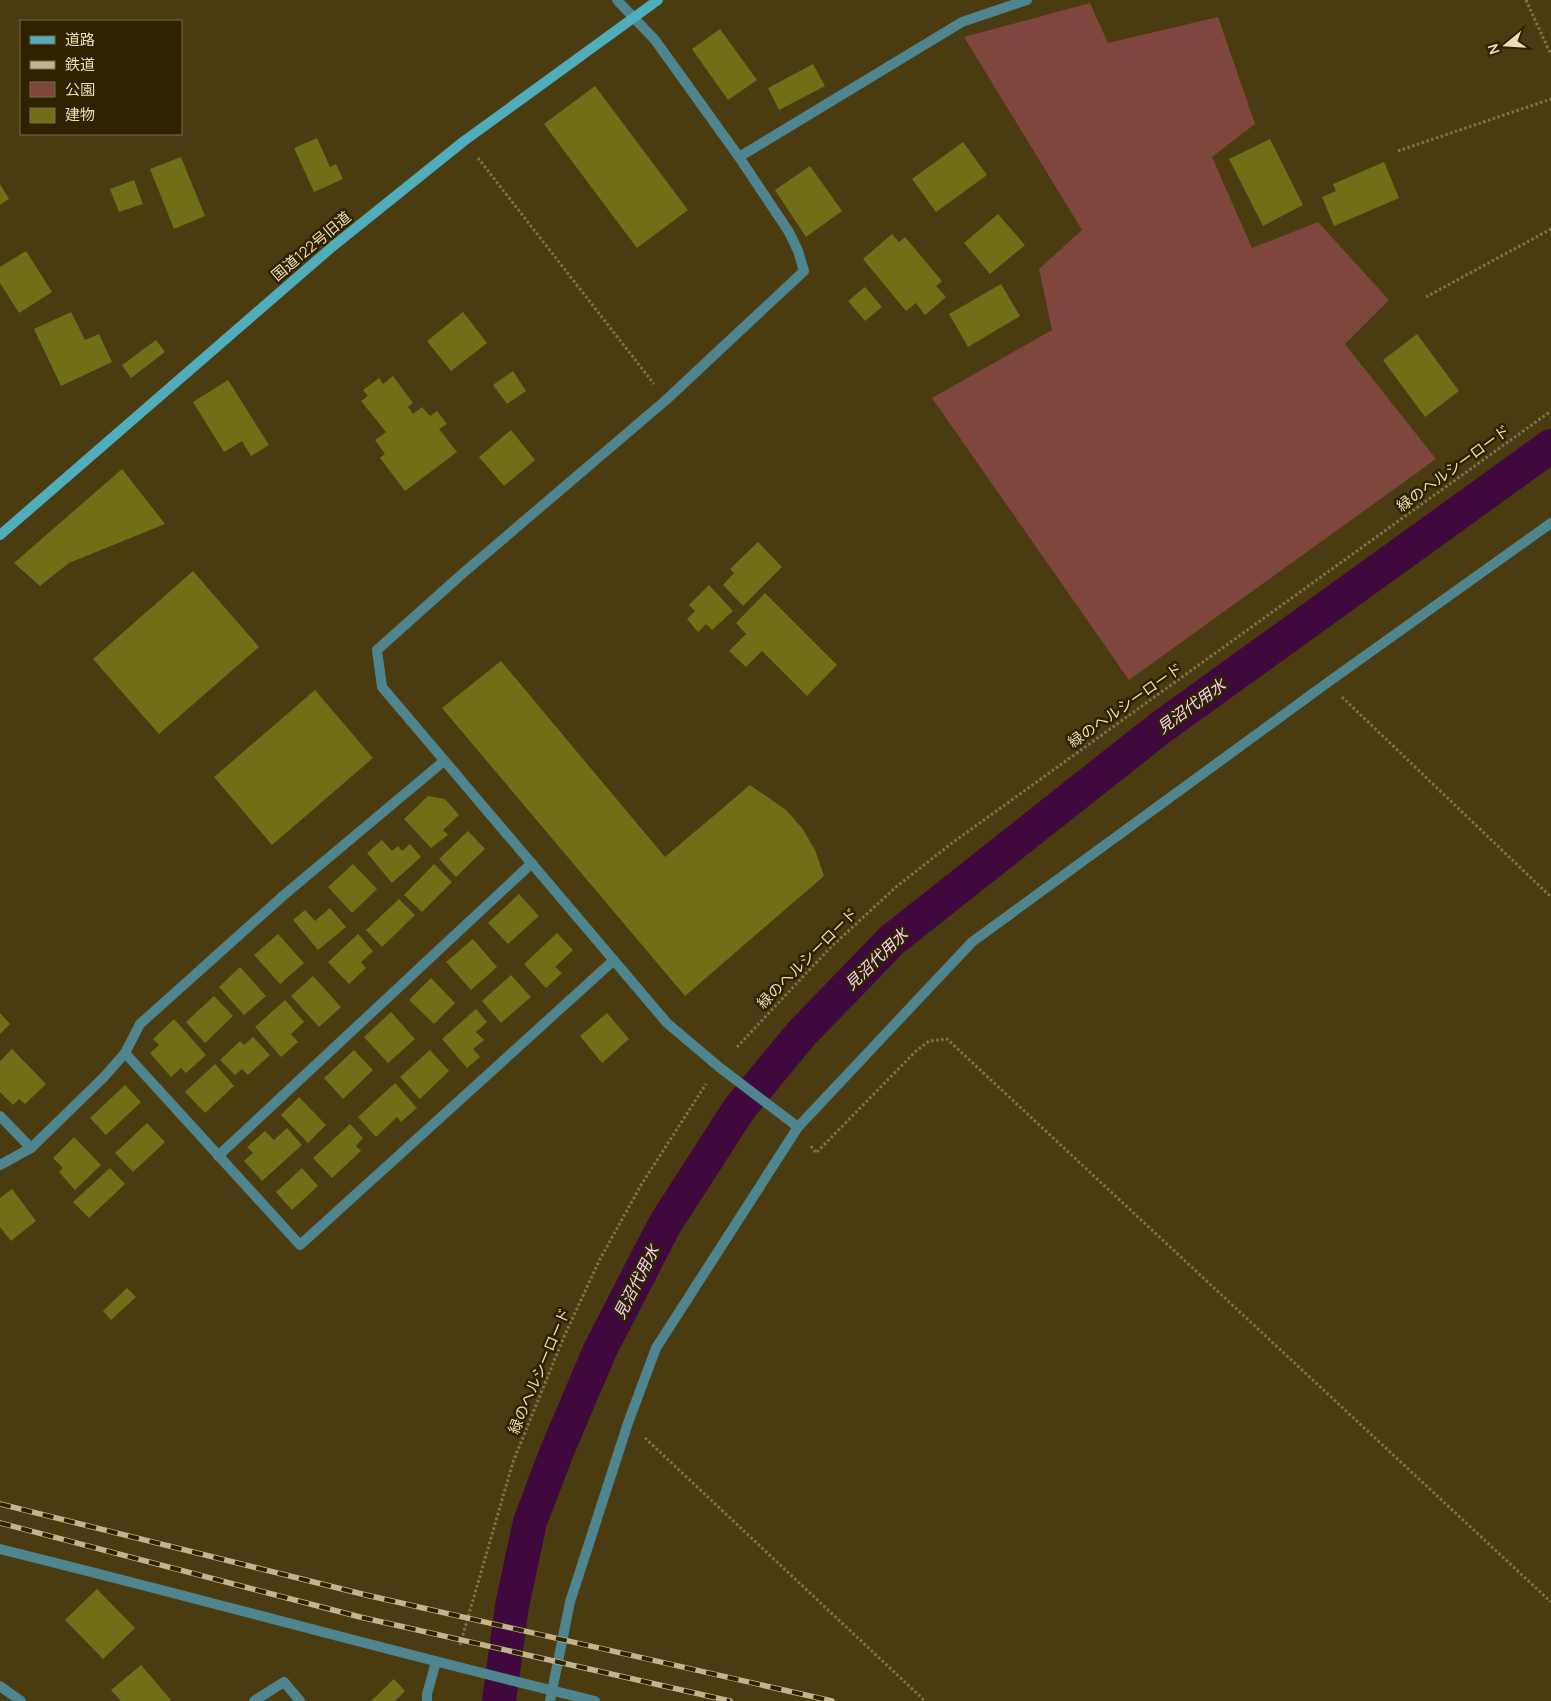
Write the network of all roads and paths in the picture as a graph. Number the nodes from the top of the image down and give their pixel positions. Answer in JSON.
{"nodes":[{"id":1,"x":617,"y":0,"type":"edge"},
{"id":2,"x":658,"y":0,"type":"edge"},
{"id":3,"x":1027,"y":0,"type":"edge"},
{"id":4,"x":1526,"y":0,"type":"edge"},
{"id":5,"x":635,"y":17,"type":"junction"},
{"id":6,"x":1551,"y":55,"type":"edge"},
{"id":7,"x":1551,"y":100,"type":"edge"},
{"id":8,"x":464,"y":141,"type":"junction"},
{"id":9,"x":1398,"y":151,"type":"dead end"},
{"id":10,"x":739,"y":157,"type":"junction"},
{"id":11,"x":1551,"y":229,"type":"edge"},
{"id":12,"x":1426,"y":297,"type":"dead end"},
{"id":13,"x":666,"y":400,"type":"junction"},
{"id":14,"x":1551,"y":411,"type":"edge"},
{"id":15,"x":1551,"y":523,"type":"edge"},
{"id":16,"x":0,"y":535,"type":"edge"},
{"id":17,"x":1327,"y":683,"type":"junction"},
{"id":18,"x":444,"y":760,"type":"junction"},
{"id":19,"x":532,"y":864,"type":"junction"},
{"id":20,"x":1551,"y":897,"type":"edge"},
{"id":21,"x":614,"y":960,"type":"junction"},
{"id":22,"x":737,"y":1047,"type":"dead end"},
{"id":23,"x":125,"y":1053,"type":"junction"},
{"id":24,"x":708,"y":1082,"type":"dead end"},
{"id":25,"x":0,"y":1116,"type":"edge"},
{"id":26,"x":798,"y":1127,"type":"junction"},
{"id":27,"x":31,"y":1148,"type":"junction"},
{"id":28,"x":218,"y":1156,"type":"junction"},
{"id":29,"x":0,"y":1165,"type":"edge"},
{"id":30,"x":628,"y":1423,"type":"junction"},
{"id":31,"x":0,"y":1549,"type":"edge"},
{"id":32,"x":1551,"y":1602,"type":"edge"},
{"id":33,"x":436,"y":1662,"type":"junction"},
{"id":34,"x":454,"y":1666,"type":"junction"},
{"id":35,"x":0,"y":1686,"type":"edge"},
{"id":36,"x":551,"y":1696,"type":"edge"},
{"id":37,"x":21,"y":1701,"type":"edge"},
{"id":38,"x":254,"y":1701,"type":"edge"},
{"id":39,"x":300,"y":1701,"type":"edge"},
{"id":40,"x":427,"y":1701,"type":"edge"},
{"id":41,"x":595,"y":1701,"type":"edge"},
{"id":42,"x":925,"y":1701,"type":"edge"}],
"edges":[{"from":1,"to":5,"type":"street"},
{"from":2,"to":5,"type":"street","name":"国道122号旧道"},
{"from":3,"to":10,"type":"street"},
{"from":4,"to":6,"type":"path"},
{"from":5,"to":8,"type":"street","name":"国道122号旧道"},
{"from":5,"to":10,"type":"street"},
{"from":7,"to":9,"type":"path"},
{"from":8,"to":13,"type":"path"},
{"from":8,"to":16,"type":"street","name":"国道122号旧道"},
{"from":10,"to":13,"type":"street"},
{"from":11,"to":12,"type":"path"},
{"from":13,"to":18,"type":"street"},
{"from":14,"to":22,"type":"path","name":"緑のヘルシーロード"},
{"from":15,"to":17,"type":"street"},
{"from":17,"to":20,"type":"path"},
{"from":17,"to":26,"type":"street"},
{"from":18,"to":19,"type":"street"},
{"from":18,"to":23,"type":"street"},
{"from":19,"to":21,"type":"street"},
{"from":19,"to":28,"type":"street"},
{"from":21,"to":26,"type":"street"},
{"from":21,"to":28,"type":"street"},
{"from":23,"to":27,"type":"street"},
{"from":23,"to":28,"type":"street"},
{"from":24,"to":34,"type":"path","name":"緑のヘルシーロード"},
{"from":25,"to":27,"type":"street"},
{"from":26,"to":30,"type":"street"},
{"from":26,"to":32,"type":"path"},
{"from":27,"to":29,"type":"street"},
{"from":30,"to":36,"type":"street"},
{"from":30,"to":42,"type":"path"},
{"from":31,"to":33,"type":"street"},
{"from":33,"to":34,"type":"street"},
{"from":33,"to":40,"type":"street"},
{"from":34,"to":36,"type":"street"},
{"from":35,"to":37,"type":"street"},
{"from":36,"to":41,"type":"street"},
{"from":38,"to":39,"type":"street"}]}
